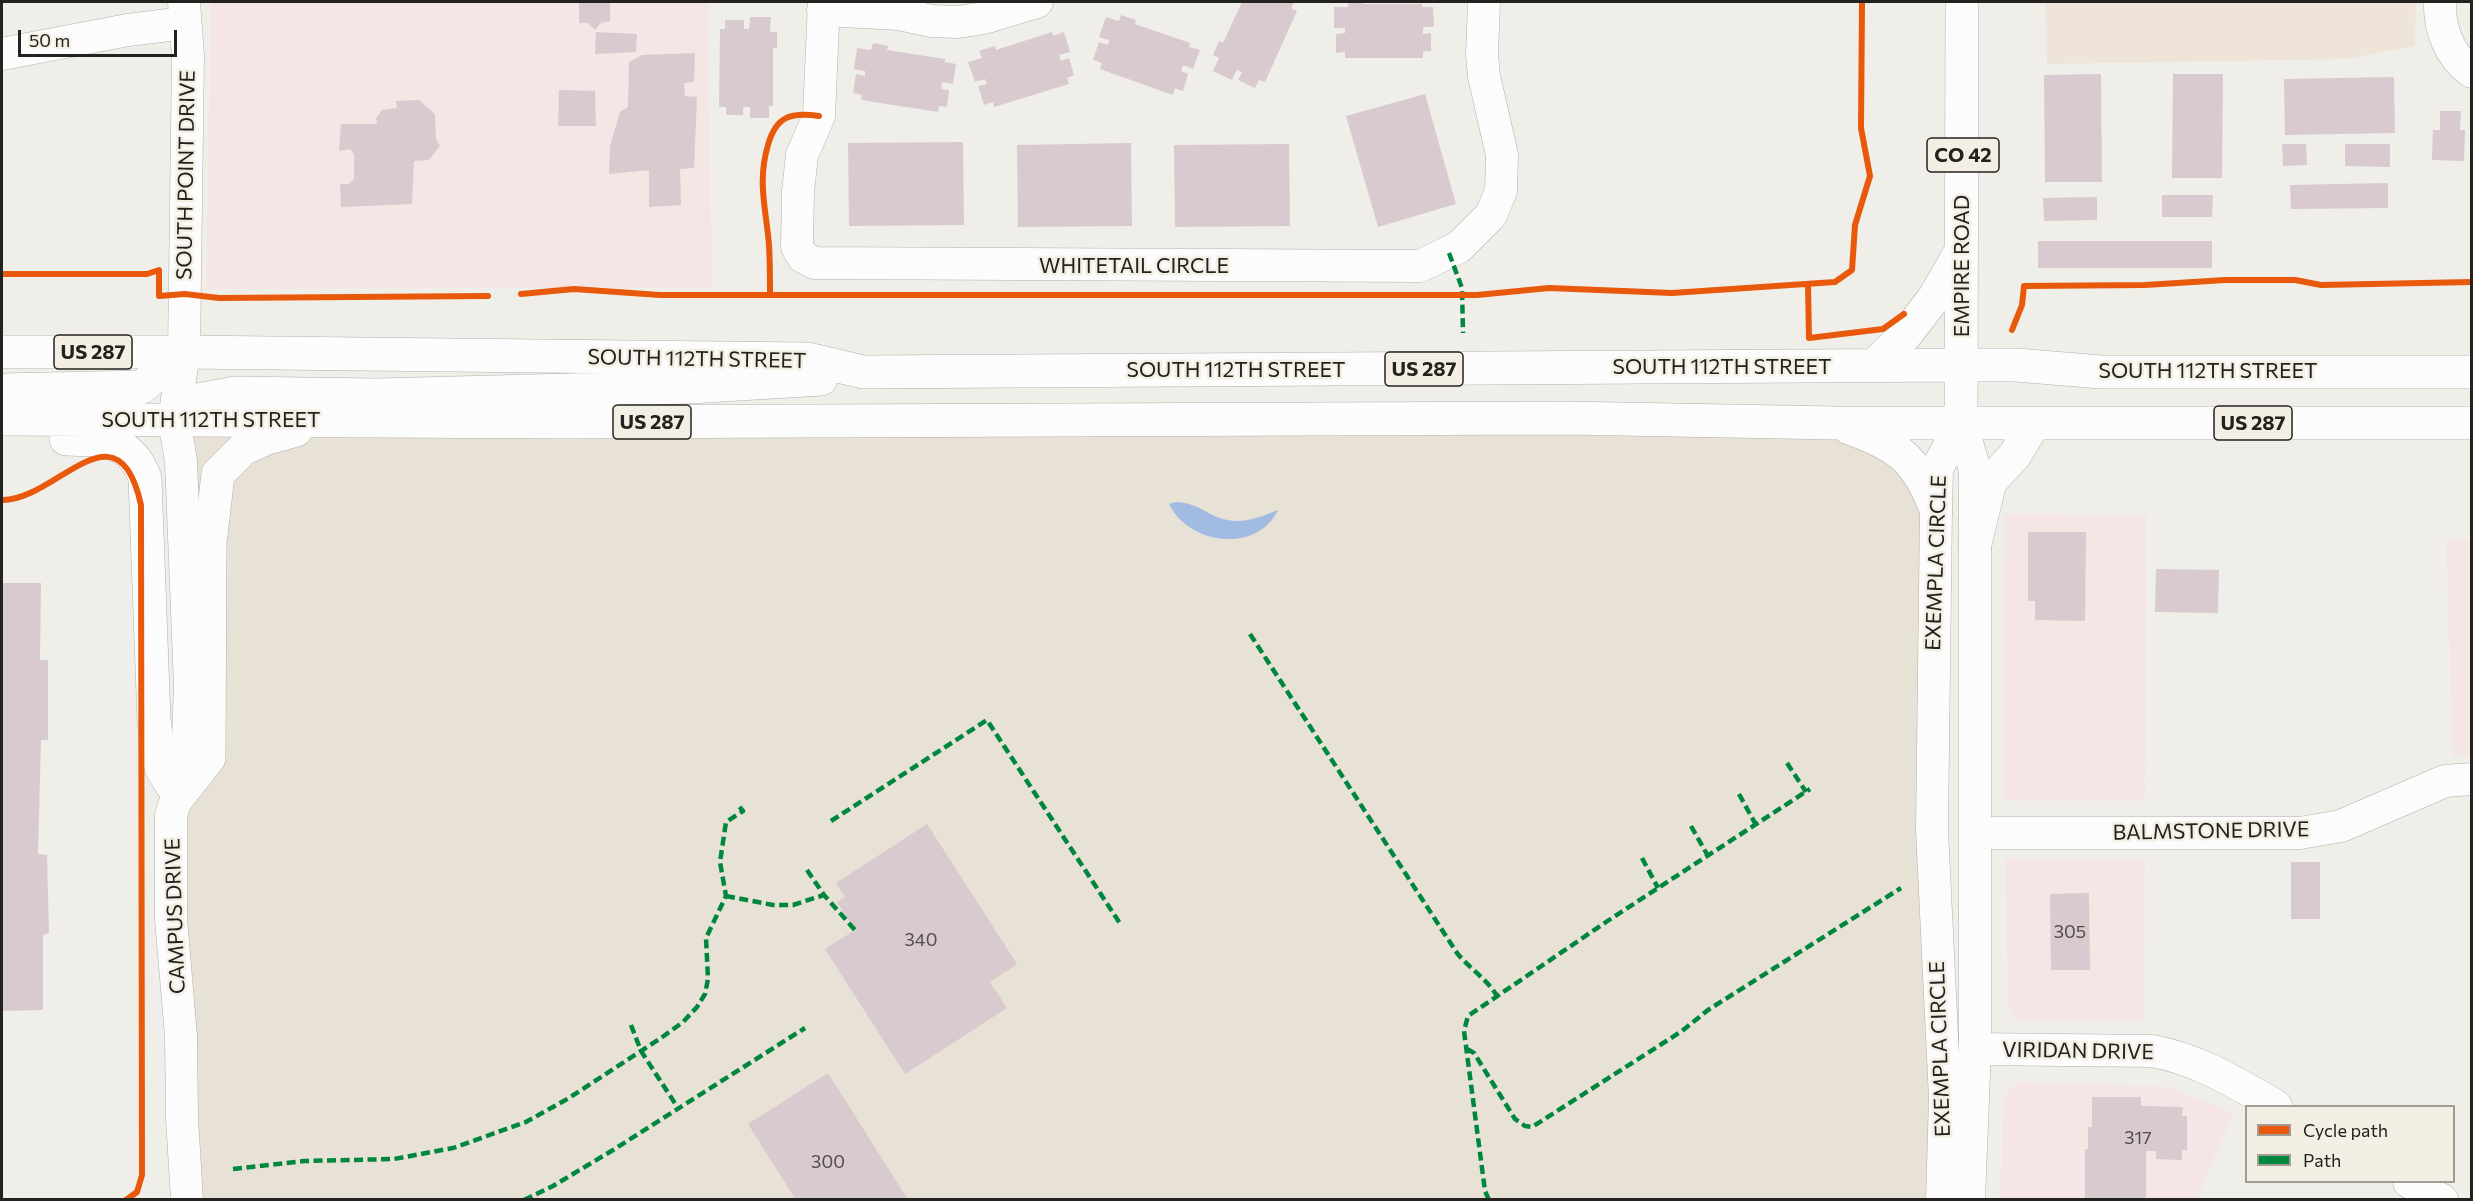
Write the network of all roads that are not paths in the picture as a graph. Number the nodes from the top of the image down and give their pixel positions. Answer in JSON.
{"nodes":[{"id":1,"x":1037,"y":2,"type":"edge"},
{"id":2,"x":1484,"y":2,"type":"edge"},
{"id":3,"x":1962,"y":2,"type":"edge"},
{"id":4,"x":2440,"y":2,"type":"edge"},
{"id":5,"x":823,"y":6,"type":"edge"},
{"id":6,"x":185,"y":12,"type":"edge"},
{"id":7,"x":2,"y":54,"type":"edge"},
{"id":8,"x":2472,"y":72,"type":"edge"},
{"id":9,"x":1963,"y":246,"type":"junction"},
{"id":10,"x":2,"y":352,"type":"edge"},
{"id":11,"x":184,"y":352,"type":"junction"},
{"id":12,"x":1962,"y":365,"type":"junction"},
{"id":13,"x":1874,"y":366,"type":"junction"},
{"id":14,"x":863,"y":372,"type":"junction"},
{"id":15,"x":2472,"y":372,"type":"edge"},
{"id":16,"x":2,"y":390,"type":"edge"},
{"id":17,"x":2,"y":419,"type":"edge"},
{"id":18,"x":174,"y":420,"type":"junction"},
{"id":19,"x":331,"y":421,"type":"junction"},
{"id":20,"x":1836,"y":423,"type":"junction"},
{"id":21,"x":1961,"y":423,"type":"junction"},
{"id":22,"x":2034,"y":423,"type":"junction"},
{"id":23,"x":2472,"y":423,"type":"edge"},
{"id":24,"x":2,"y":438,"type":"edge"},
{"id":25,"x":1936,"y":510,"type":"junction"},
{"id":26,"x":1975,"y":544,"type":"junction"},
{"id":27,"x":2472,"y":779,"type":"edge"},
{"id":28,"x":179,"y":796,"type":"junction"},
{"id":29,"x":1976,"y":833,"type":"junction"},
{"id":30,"x":1975,"y":1049,"type":"junction"},
{"id":31,"x":2273,"y":1105,"type":"edge"},
{"id":32,"x":2411,"y":1183,"type":"edge"},
{"id":33,"x":188,"y":1200,"type":"edge"},
{"id":34,"x":1942,"y":1200,"type":"edge"},
{"id":35,"x":1969,"y":1200,"type":"edge"},
{"id":36,"x":2442,"y":1200,"type":"edge"}],
"edges":[{"from":1,"to":5,"type":"street"},
{"from":2,"to":5,"type":"street","name":"WHITETAIL CIRCLE"},
{"from":3,"to":9,"type":"main road","name":"EMPIRE ROAD","number":"CO 42"},
{"from":4,"to":8,"type":"street"},
{"from":6,"to":7,"type":"street"},
{"from":6,"to":11,"type":"street","name":"SOUTH POINT DRIVE"},
{"from":9,"to":12,"type":"main road","name":"EMPIRE ROAD","number":"CO 42"},
{"from":9,"to":13,"type":"main road"},
{"from":10,"to":11,"type":"main road","name":"SOUTH 112TH STREET","number":"US 287"},
{"from":11,"to":14,"type":"main road","name":"SOUTH 112TH STREET","number":"US 287"},
{"from":11,"to":16,"type":"main road"},
{"from":11,"to":18,"type":"street","name":"SOUTH POINT DRIVE"},
{"from":12,"to":13,"type":"main road","name":"SOUTH 112TH STREET","number":"US 287"},
{"from":12,"to":15,"type":"main road","name":"SOUTH 112TH STREET","number":"US 287"},
{"from":12,"to":21,"type":"main road","name":"EMPIRE ROAD","number":"CO 42"},
{"from":13,"to":14,"type":"main road","name":"SOUTH 112TH STREET","number":"US 287"},
{"from":14,"to":18,"type":"main road"},
{"from":17,"to":18,"type":"main road","name":"SOUTH 112TH STREET","number":"US 287"},
{"from":18,"to":19,"type":"main road","name":"SOUTH 112TH STREET","number":"US 287"},
{"from":18,"to":28,"type":"street","name":"CAMPUS DRIVE"},
{"from":19,"to":20,"type":"main road","name":"SOUTH 112TH STREET","number":"US 287"},
{"from":19,"to":28,"type":"main road"},
{"from":20,"to":21,"type":"main road","name":"SOUTH 112TH STREET","number":"US 287"},
{"from":20,"to":25,"type":"main road"},
{"from":21,"to":22,"type":"main road","name":"SOUTH 112TH STREET","number":"US 287"},
{"from":21,"to":25,"type":"street","name":"EXEMPLA CIRCLE"},
{"from":21,"to":26,"type":"street","name":"EXEMPLA CIRCLE"},
{"from":22,"to":23,"type":"main road","name":"SOUTH 112TH STREET","number":"US 287"},
{"from":22,"to":26,"type":"main road"},
{"from":24,"to":28,"type":"main road"},
{"from":25,"to":34,"type":"street","name":"EXEMPLA CIRCLE"},
{"from":26,"to":29,"type":"street","name":"EXEMPLA CIRCLE"},
{"from":27,"to":29,"type":"street","name":"BALMSTONE DRIVE"},
{"from":28,"to":33,"type":"street","name":"CAMPUS DRIVE"},
{"from":29,"to":30,"type":"street","name":"EXEMPLA CIRCLE"},
{"from":30,"to":31,"type":"street","name":"VIRIDAN DRIVE"},
{"from":30,"to":35,"type":"street","name":"EXEMPLA CIRCLE"},
{"from":32,"to":36,"type":"street"}]}
